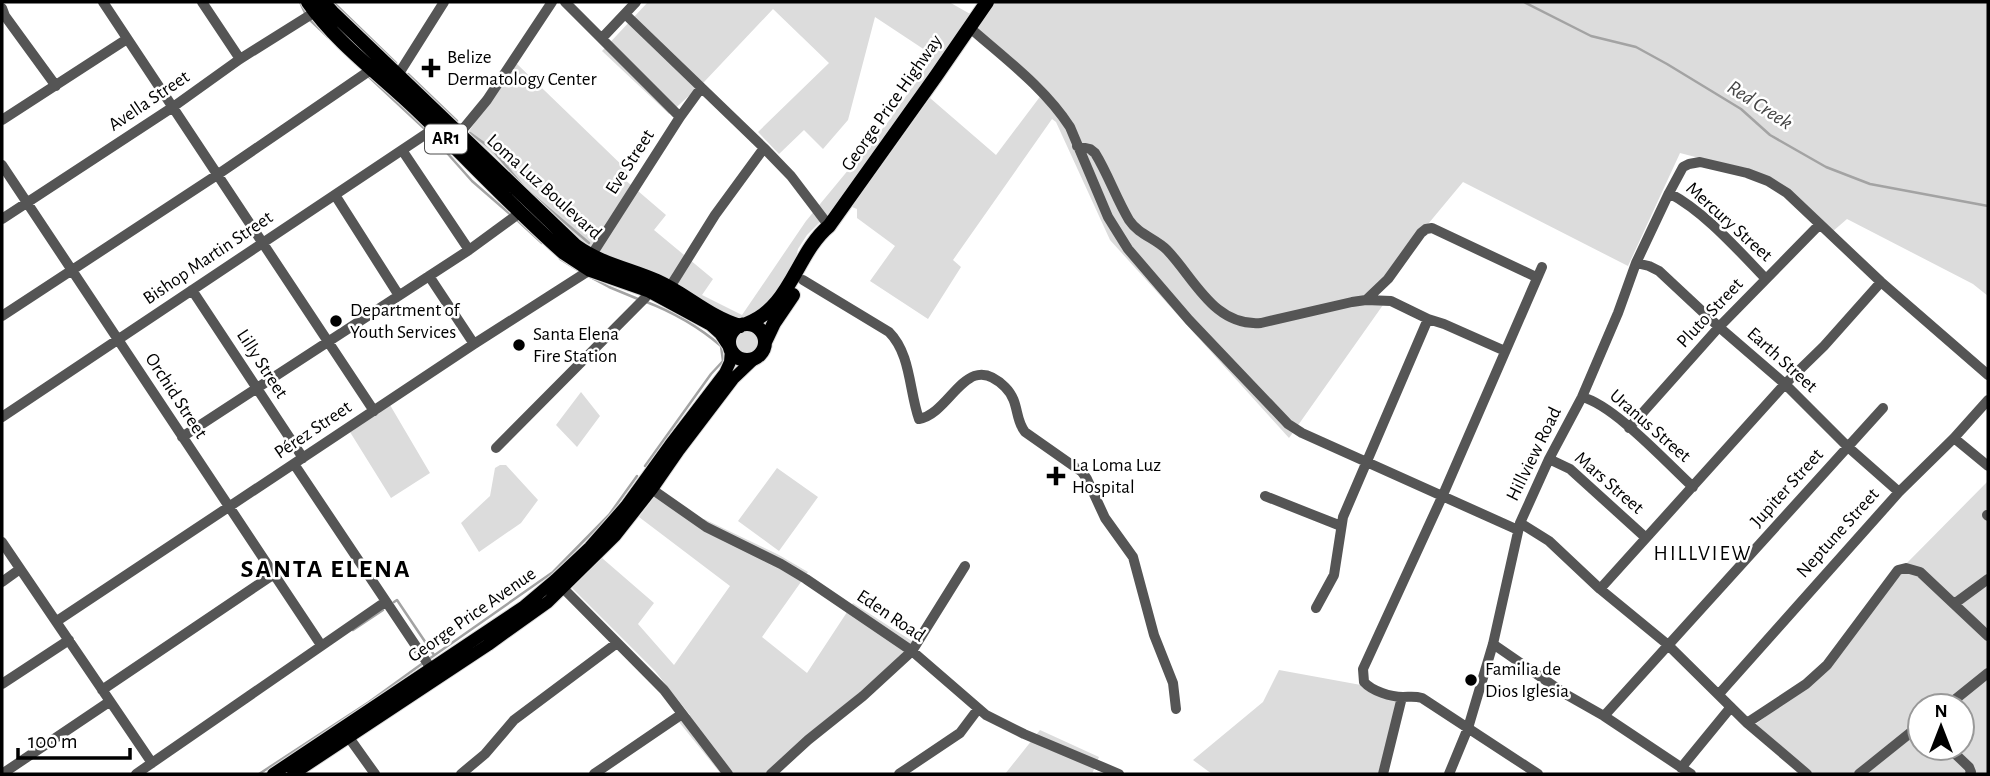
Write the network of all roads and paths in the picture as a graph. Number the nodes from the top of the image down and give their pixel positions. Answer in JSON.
{"nodes":[{"id":1,"x":103,"y":2,"type":"edge"},
{"id":2,"x":202,"y":2,"type":"edge"},
{"id":3,"x":444,"y":2,"type":"edge"},
{"id":4,"x":552,"y":2,"type":"edge"},
{"id":5,"x":565,"y":2,"type":"edge"},
{"id":6,"x":636,"y":2,"type":"edge"},
{"id":7,"x":987,"y":2,"type":"edge"},
{"id":8,"x":316,"y":5,"type":"edge"},
{"id":9,"x":2,"y":8,"type":"edge"},
{"id":10,"x":625,"y":14,"type":"junction"},
{"id":11,"x":969,"y":27,"type":"junction"},
{"id":12,"x":603,"y":37,"type":"junction"},
{"id":13,"x":127,"y":39,"type":"junction"},
{"id":14,"x":240,"y":60,"type":"junction"},
{"id":15,"x":372,"y":69,"type":"junction"},
{"id":16,"x":398,"y":75,"type":"junction"},
{"id":17,"x":55,"y":86,"type":"junction"},
{"id":18,"x":701,"y":88,"type":"junction"},
{"id":19,"x":173,"y":107,"type":"junction"},
{"id":20,"x":680,"y":117,"type":"junction"},
{"id":21,"x":2,"y":120,"type":"edge"},
{"id":22,"x":435,"y":128,"type":"junction"},
{"id":23,"x":459,"y":134,"type":"junction"},
{"id":24,"x":1077,"y":146,"type":"junction"},
{"id":25,"x":764,"y":148,"type":"junction"},
{"id":26,"x":402,"y":150,"type":"junction"},
{"id":27,"x":2,"y":165,"type":"edge"},
{"id":28,"x":217,"y":175,"type":"junction"},
{"id":29,"x":1669,"y":193,"type":"junction"},
{"id":30,"x":335,"y":195,"type":"junction"},
{"id":31,"x":27,"y":202,"type":"junction"},
{"id":32,"x":521,"y":212,"type":"junction"},
{"id":33,"x":2,"y":219,"type":"edge"},
{"id":34,"x":1819,"y":225,"type":"junction"},
{"id":35,"x":829,"y":226,"type":"junction"},
{"id":36,"x":263,"y":243,"type":"junction"},
{"id":37,"x":469,"y":250,"type":"junction"},
{"id":38,"x":590,"y":263,"type":"junction"},
{"id":39,"x":1636,"y":263,"type":"junction"},
{"id":40,"x":1542,"y":267,"type":"dead end"},
{"id":41,"x":72,"y":270,"type":"junction"},
{"id":42,"x":429,"y":276,"type":"junction"},
{"id":43,"x":1536,"y":277,"type":"junction"},
{"id":44,"x":1388,"y":279,"type":"junction"},
{"id":45,"x":1766,"y":279,"type":"junction"},
{"id":46,"x":803,"y":280,"type":"junction"},
{"id":47,"x":1881,"y":282,"type":"junction"},
{"id":48,"x":670,"y":287,"type":"junction"},
{"id":49,"x":192,"y":290,"type":"junction"},
{"id":50,"x":650,"y":291,"type":"junction"},
{"id":51,"x":398,"y":294,"type":"junction"},
{"id":52,"x":1366,"y":300,"type":"junction"},
{"id":53,"x":1391,"y":302,"type":"junction"},
{"id":54,"x":2,"y":316,"type":"edge"},
{"id":55,"x":1428,"y":319,"type":"junction"},
{"id":56,"x":743,"y":325,"type":"junction"},
{"id":57,"x":1719,"y":327,"type":"junction"},
{"id":58,"x":117,"y":339,"type":"junction"},
{"id":59,"x":328,"y":342,"type":"junction"},
{"id":60,"x":765,"y":342,"type":"junction"},
{"id":61,"x":474,"y":344,"type":"junction"},
{"id":62,"x":730,"y":348,"type":"junction"},
{"id":63,"x":1505,"y":351,"type":"junction"},
{"id":64,"x":754,"y":359,"type":"junction"},
{"id":65,"x":1988,"y":375,"type":"edge"},
{"id":66,"x":1785,"y":384,"type":"junction"},
{"id":67,"x":257,"y":388,"type":"junction"},
{"id":68,"x":1581,"y":397,"type":"junction"},
{"id":69,"x":1988,"y":400,"type":"edge"},
{"id":70,"x":1882,"y":408,"type":"dead end"},
{"id":71,"x":374,"y":411,"type":"junction"},
{"id":72,"x":2,"y":417,"type":"edge"},
{"id":73,"x":1629,"y":428,"type":"junction"},
{"id":74,"x":182,"y":438,"type":"junction"},
{"id":75,"x":1954,"y":438,"type":"junction"},
{"id":76,"x":1848,"y":447,"type":"junction"},
{"id":77,"x":496,"y":448,"type":"dead end"},
{"id":78,"x":303,"y":458,"type":"junction"},
{"id":79,"x":1549,"y":459,"type":"junction"},
{"id":80,"x":1366,"y":463,"type":"junction"},
{"id":81,"x":294,"y":464,"type":"junction"},
{"id":82,"x":1988,"y":466,"type":"edge"},
{"id":83,"x":648,"y":485,"type":"junction"},
{"id":84,"x":1693,"y":487,"type":"junction"},
{"id":85,"x":1899,"y":492,"type":"junction"},
{"id":86,"x":1265,"y":496,"type":"dead end"},
{"id":87,"x":1442,"y":497,"type":"junction"},
{"id":88,"x":228,"y":507,"type":"junction"},
{"id":89,"x":1341,"y":526,"type":"junction"},
{"id":90,"x":1519,"y":526,"type":"junction"},
{"id":91,"x":1645,"y":537,"type":"junction"},
{"id":92,"x":2,"y":542,"type":"edge"},
{"id":93,"x":965,"y":566,"type":"dead end"},
{"id":94,"x":20,"y":569,"type":"junction"},
{"id":95,"x":274,"y":574,"type":"junction"},
{"id":96,"x":1988,"y":579,"type":"edge"},
{"id":97,"x":2,"y":582,"type":"edge"},
{"id":98,"x":559,"y":584,"type":"junction"},
{"id":99,"x":1600,"y":589,"type":"junction"},
{"id":100,"x":385,"y":602,"type":"junction"},
{"id":101,"x":1954,"y":604,"type":"junction"},
{"id":102,"x":1316,"y":608,"type":"dead end"},
{"id":103,"x":57,"y":621,"type":"junction"},
{"id":104,"x":1988,"y":636,"type":"edge"},
{"id":105,"x":69,"y":640,"type":"junction"},
{"id":106,"x":617,"y":643,"type":"junction"},
{"id":107,"x":1493,"y":644,"type":"junction"},
{"id":108,"x":1667,"y":644,"type":"junction"},
{"id":109,"x":321,"y":645,"type":"junction"},
{"id":110,"x":912,"y":651,"type":"junction"},
{"id":111,"x":434,"y":673,"type":"junction"},
{"id":112,"x":1988,"y":673,"type":"edge"},
{"id":113,"x":2,"y":684,"type":"edge"},
{"id":114,"x":102,"y":690,"type":"junction"},
{"id":115,"x":1964,"y":692,"type":"edge"},
{"id":116,"x":1719,"y":694,"type":"junction"},
{"id":117,"x":1402,"y":697,"type":"junction"},
{"id":118,"x":109,"y":702,"type":"junction"},
{"id":119,"x":1731,"y":707,"type":"junction"},
{"id":120,"x":978,"y":709,"type":"junction"},
{"id":121,"x":1176,"y":709,"type":"dead end"},
{"id":122,"x":682,"y":714,"type":"junction"},
{"id":123,"x":1604,"y":716,"type":"junction"},
{"id":124,"x":1747,"y":723,"type":"junction"},
{"id":125,"x":1468,"y":728,"type":"junction"},
{"id":126,"x":345,"y":732,"type":"junction"},
{"id":127,"x":1906,"y":736,"type":"edge"},
{"id":128,"x":152,"y":763,"type":"junction"},
{"id":129,"x":1686,"y":771,"type":"edge"},
{"id":130,"x":1450,"y":773,"type":"edge"},
{"id":131,"x":2,"y":774,"type":"edge"},
{"id":132,"x":136,"y":774,"type":"edge"},
{"id":133,"x":273,"y":774,"type":"edge"},
{"id":134,"x":293,"y":774,"type":"edge"},
{"id":135,"x":376,"y":774,"type":"edge"},
{"id":136,"x":461,"y":774,"type":"edge"},
{"id":137,"x":594,"y":774,"type":"edge"},
{"id":138,"x":728,"y":774,"type":"edge"},
{"id":139,"x":771,"y":774,"type":"edge"},
{"id":140,"x":899,"y":774,"type":"edge"},
{"id":141,"x":1119,"y":774,"type":"edge"},
{"id":142,"x":1383,"y":774,"type":"edge"},
{"id":143,"x":1538,"y":774,"type":"edge"},
{"id":144,"x":1807,"y":774,"type":"edge"},
{"id":145,"x":1859,"y":774,"type":"edge"}],
"edges":[{"from":1,"to":13,"type":"street"},
{"from":2,"to":14,"type":"street"},
{"from":3,"to":16,"type":"street"},
{"from":4,"to":23,"type":"street"},
{"from":5,"to":12,"type":"street"},
{"from":6,"to":10,"type":"street"},
{"from":7,"to":11,"type":"highway","name":"George Price Highway"},
{"from":8,"to":14,"type":"street","name":"Avella Street"},
{"from":8,"to":15,"type":"highway","name":"Loma Luz Boulevard","number":"AR1"},
{"from":8,"to":16,"type":"highway","name":"Loma Luz Boulevard","number":"AR1"},
{"from":9,"to":17,"type":"street"},
{"from":10,"to":12,"type":"street"},
{"from":10,"to":18,"type":"street"},
{"from":11,"to":24,"type":"street"},
{"from":11,"to":35,"type":"highway","name":"George Price Highway"},
{"from":12,"to":20,"type":"street"},
{"from":13,"to":17,"type":"street"},
{"from":13,"to":19,"type":"street"},
{"from":14,"to":19,"type":"street","name":"Avella Street"},
{"from":15,"to":22,"type":"highway","name":"Loma Luz Boulevard","number":"AR1"},
{"from":15,"to":28,"type":"street"},
{"from":16,"to":23,"type":"highway","name":"Loma Luz Boulevard","number":"AR1"},
{"from":17,"to":21,"type":"street"},
{"from":18,"to":20,"type":"street","name":"Eve Street"},
{"from":18,"to":25,"type":"street"},
{"from":19,"to":28,"type":"street"},
{"from":19,"to":31,"type":"street","name":"Avella Street"},
{"from":20,"to":38,"type":"street","name":"Eve Street"},
{"from":22,"to":26,"type":"street","name":"Bishop Martin Street"},
{"from":22,"to":32,"type":"highway","name":"Loma Luz Boulevard","number":"AR1"},
{"from":23,"to":38,"type":"highway","name":"Loma Luz Boulevard","number":"AR1"},
{"from":24,"to":52,"type":"street"},
{"from":24,"to":80,"type":"street"},
{"from":25,"to":35,"type":"street"},
{"from":25,"to":48,"type":"street"},
{"from":26,"to":30,"type":"street","name":"Bishop Martin Street"},
{"from":26,"to":37,"type":"street"},
{"from":27,"to":31,"type":"street","name":"Orchid Street"},
{"from":28,"to":36,"type":"street"},
{"from":28,"to":41,"type":"street"},
{"from":29,"to":34,"type":"street","name":"Hillview Road"},
{"from":29,"to":39,"type":"street","name":"Hillview Road"},
{"from":29,"to":45,"type":"street","name":"Mercury Street"},
{"from":30,"to":36,"type":"street","name":"Bishop Martin Street"},
{"from":30,"to":51,"type":"street"},
{"from":31,"to":33,"type":"street","name":"Avella Street"},
{"from":31,"to":41,"type":"street","name":"Orchid Street"},
{"from":32,"to":37,"type":"street"},
{"from":32,"to":38,"type":"highway","name":"Loma Luz Boulevard","number":"AR1"},
{"from":34,"to":45,"type":"street","name":"Pluto Street"},
{"from":34,"to":47,"type":"street"},
{"from":35,"to":46,"type":"highway","name":"George Price Highway"},
{"from":35,"to":56,"type":"highway","name":"George Price Highway"},
{"from":36,"to":49,"type":"street","name":"Bishop Martin Street"},
{"from":36,"to":59,"type":"street"},
{"from":37,"to":42,"type":"street"},
{"from":38,"to":48,"type":"highway","name":"Loma Luz Boulevard","number":"AR1"},
{"from":38,"to":50,"type":"highway","name":"Loma Luz Boulevard","number":"AR1"},
{"from":38,"to":61,"type":"street","name":"Pérez Street"},
{"from":39,"to":57,"type":"street","name":"Earth Street"},
{"from":39,"to":68,"type":"street","name":"Hillview Road"},
{"from":40,"to":43,"type":"street"},
{"from":41,"to":54,"type":"street"},
{"from":41,"to":58,"type":"street","name":"Orchid Street"},
{"from":42,"to":51,"type":"street"},
{"from":42,"to":61,"type":"street"},
{"from":43,"to":44,"type":"street"},
{"from":43,"to":63,"type":"street"},
{"from":44,"to":52,"type":"street"},
{"from":44,"to":53,"type":"street"},
{"from":45,"to":57,"type":"street","name":"Pluto Street"},
{"from":46,"to":60,"type":"highway","name":"George Price Highway"},
{"from":46,"to":121,"type":"street"},
{"from":47,"to":65,"type":"street"},
{"from":47,"to":66,"type":"street"},
{"from":48,"to":56,"type":"highway","name":"Loma Luz Boulevard","number":"AR1"},
{"from":49,"to":58,"type":"street","name":"Bishop Martin Street"},
{"from":49,"to":67,"type":"street","name":"Lilly Street"},
{"from":50,"to":62,"type":"highway","name":"Loma Luz Boulevard","number":"AR1"},
{"from":50,"to":77,"type":"street"},
{"from":51,"to":59,"type":"street"},
{"from":52,"to":53,"type":"street"},
{"from":53,"to":55,"type":"street"},
{"from":55,"to":63,"type":"street"},
{"from":55,"to":80,"type":"street"},
{"from":56,"to":60,"type":"highway"},
{"from":56,"to":62,"type":"highway"},
{"from":57,"to":66,"type":"street","name":"Earth Street"},
{"from":57,"to":73,"type":"street","name":"Pluto Street"},
{"from":58,"to":72,"type":"street","name":"Bishop Martin Street"},
{"from":58,"to":74,"type":"street","name":"Orchid Street"},
{"from":59,"to":67,"type":"street"},
{"from":59,"to":71,"type":"street"},
{"from":60,"to":64,"type":"highway"},
{"from":61,"to":71,"type":"street","name":"Pérez Street"},
{"from":62,"to":64,"type":"highway"},
{"from":62,"to":83,"type":"main road","name":"George Price Avenue"},
{"from":63,"to":87,"type":"street"},
{"from":64,"to":83,"type":"main road","name":"George Price Avenue"},
{"from":66,"to":76,"type":"street","name":"Earth Street"},
{"from":66,"to":84,"type":"street"},
{"from":67,"to":74,"type":"street"},
{"from":67,"to":78,"type":"street","name":"Lilly Street"},
{"from":68,"to":73,"type":"street","name":"Uranus Street"},
{"from":68,"to":79,"type":"street","name":"Hillview Road"},
{"from":69,"to":75,"type":"street","name":"Neptune Street"},
{"from":70,"to":76,"type":"street","name":"Jupiter Street"},
{"from":71,"to":78,"type":"street","name":"Pérez Street"},
{"from":73,"to":84,"type":"street","name":"Uranus Street"},
{"from":74,"to":88,"type":"street","name":"Orchid Street"},
{"from":75,"to":82,"type":"street"},
{"from":75,"to":85,"type":"street","name":"Neptune Street"},
{"from":76,"to":85,"type":"street","name":"Earth Street"},
{"from":76,"to":108,"type":"street","name":"Jupiter Street"},
{"from":78,"to":81,"type":"street","name":"Pérez Street"},
{"from":79,"to":90,"type":"street","name":"Hillview Road"},
{"from":79,"to":91,"type":"street","name":"Mars Street"},
{"from":80,"to":87,"type":"street"},
{"from":80,"to":89,"type":"street"},
{"from":81,"to":88,"type":"street","name":"Pérez Street"},
{"from":81,"to":100,"type":"street"},
{"from":83,"to":98,"type":"main road","name":"George Price Avenue"},
{"from":83,"to":110,"type":"street","name":"Eden Road"},
{"from":84,"to":91,"type":"street"},
{"from":85,"to":116,"type":"street","name":"Neptune Street"},
{"from":86,"to":89,"type":"street"},
{"from":87,"to":90,"type":"street"},
{"from":87,"to":117,"type":"street"},
{"from":88,"to":95,"type":"street","name":"Orchid Street"},
{"from":88,"to":103,"type":"street","name":"Pérez Street"},
{"from":89,"to":102,"type":"street"},
{"from":90,"to":99,"type":"street"},
{"from":90,"to":107,"type":"street","name":"Hillview Road"},
{"from":91,"to":99,"type":"street"},
{"from":92,"to":94,"type":"street"},
{"from":93,"to":110,"type":"street"},
{"from":94,"to":97,"type":"street"},
{"from":94,"to":103,"type":"street"},
{"from":95,"to":109,"type":"street","name":"Orchid Street"},
{"from":95,"to":114,"type":"street"},
{"from":96,"to":101,"type":"street"},
{"from":98,"to":106,"type":"street"},
{"from":98,"to":111,"type":"main road","name":"George Price Avenue"},
{"from":99,"to":108,"type":"street"},
{"from":100,"to":109,"type":"street"},
{"from":100,"to":111,"type":"street"},
{"from":101,"to":104,"type":"street"},
{"from":101,"to":124,"type":"street"},
{"from":103,"to":105,"type":"street"},
{"from":105,"to":113,"type":"street"},
{"from":105,"to":114,"type":"street"},
{"from":106,"to":122,"type":"street"},
{"from":106,"to":136,"type":"street"},
{"from":107,"to":123,"type":"street"},
{"from":107,"to":125,"type":"street","name":"Hillview Road"},
{"from":108,"to":116,"type":"street"},
{"from":108,"to":123,"type":"street","name":"Jupiter Street"},
{"from":109,"to":128,"type":"street"},
{"from":110,"to":120,"type":"street","name":"Eden Road"},
{"from":110,"to":139,"type":"street"},
{"from":111,"to":126,"type":"main road","name":"George Price Avenue"},
{"from":112,"to":115,"type":"street"},
{"from":114,"to":118,"type":"street"},
{"from":116,"to":119,"type":"street"},
{"from":117,"to":125,"type":"street"},
{"from":117,"to":142,"type":"street"},
{"from":118,"to":128,"type":"street"},
{"from":118,"to":131,"type":"street"},
{"from":119,"to":124,"type":"street"},
{"from":119,"to":129,"type":"street"},
{"from":120,"to":140,"type":"street"},
{"from":120,"to":141,"type":"street","name":"Eden Road"},
{"from":122,"to":137,"type":"street"},
{"from":122,"to":138,"type":"street"},
{"from":123,"to":129,"type":"street"},
{"from":124,"to":144,"type":"street"},
{"from":125,"to":130,"type":"street","name":"Hillview Road"},
{"from":125,"to":143,"type":"street"},
{"from":126,"to":133,"type":"main road","name":"George Price Avenue"},
{"from":126,"to":134,"type":"main road","name":"George Price Avenue"},
{"from":126,"to":135,"type":"street"},
{"from":127,"to":145,"type":"street"},
{"from":128,"to":132,"type":"street"}]}
